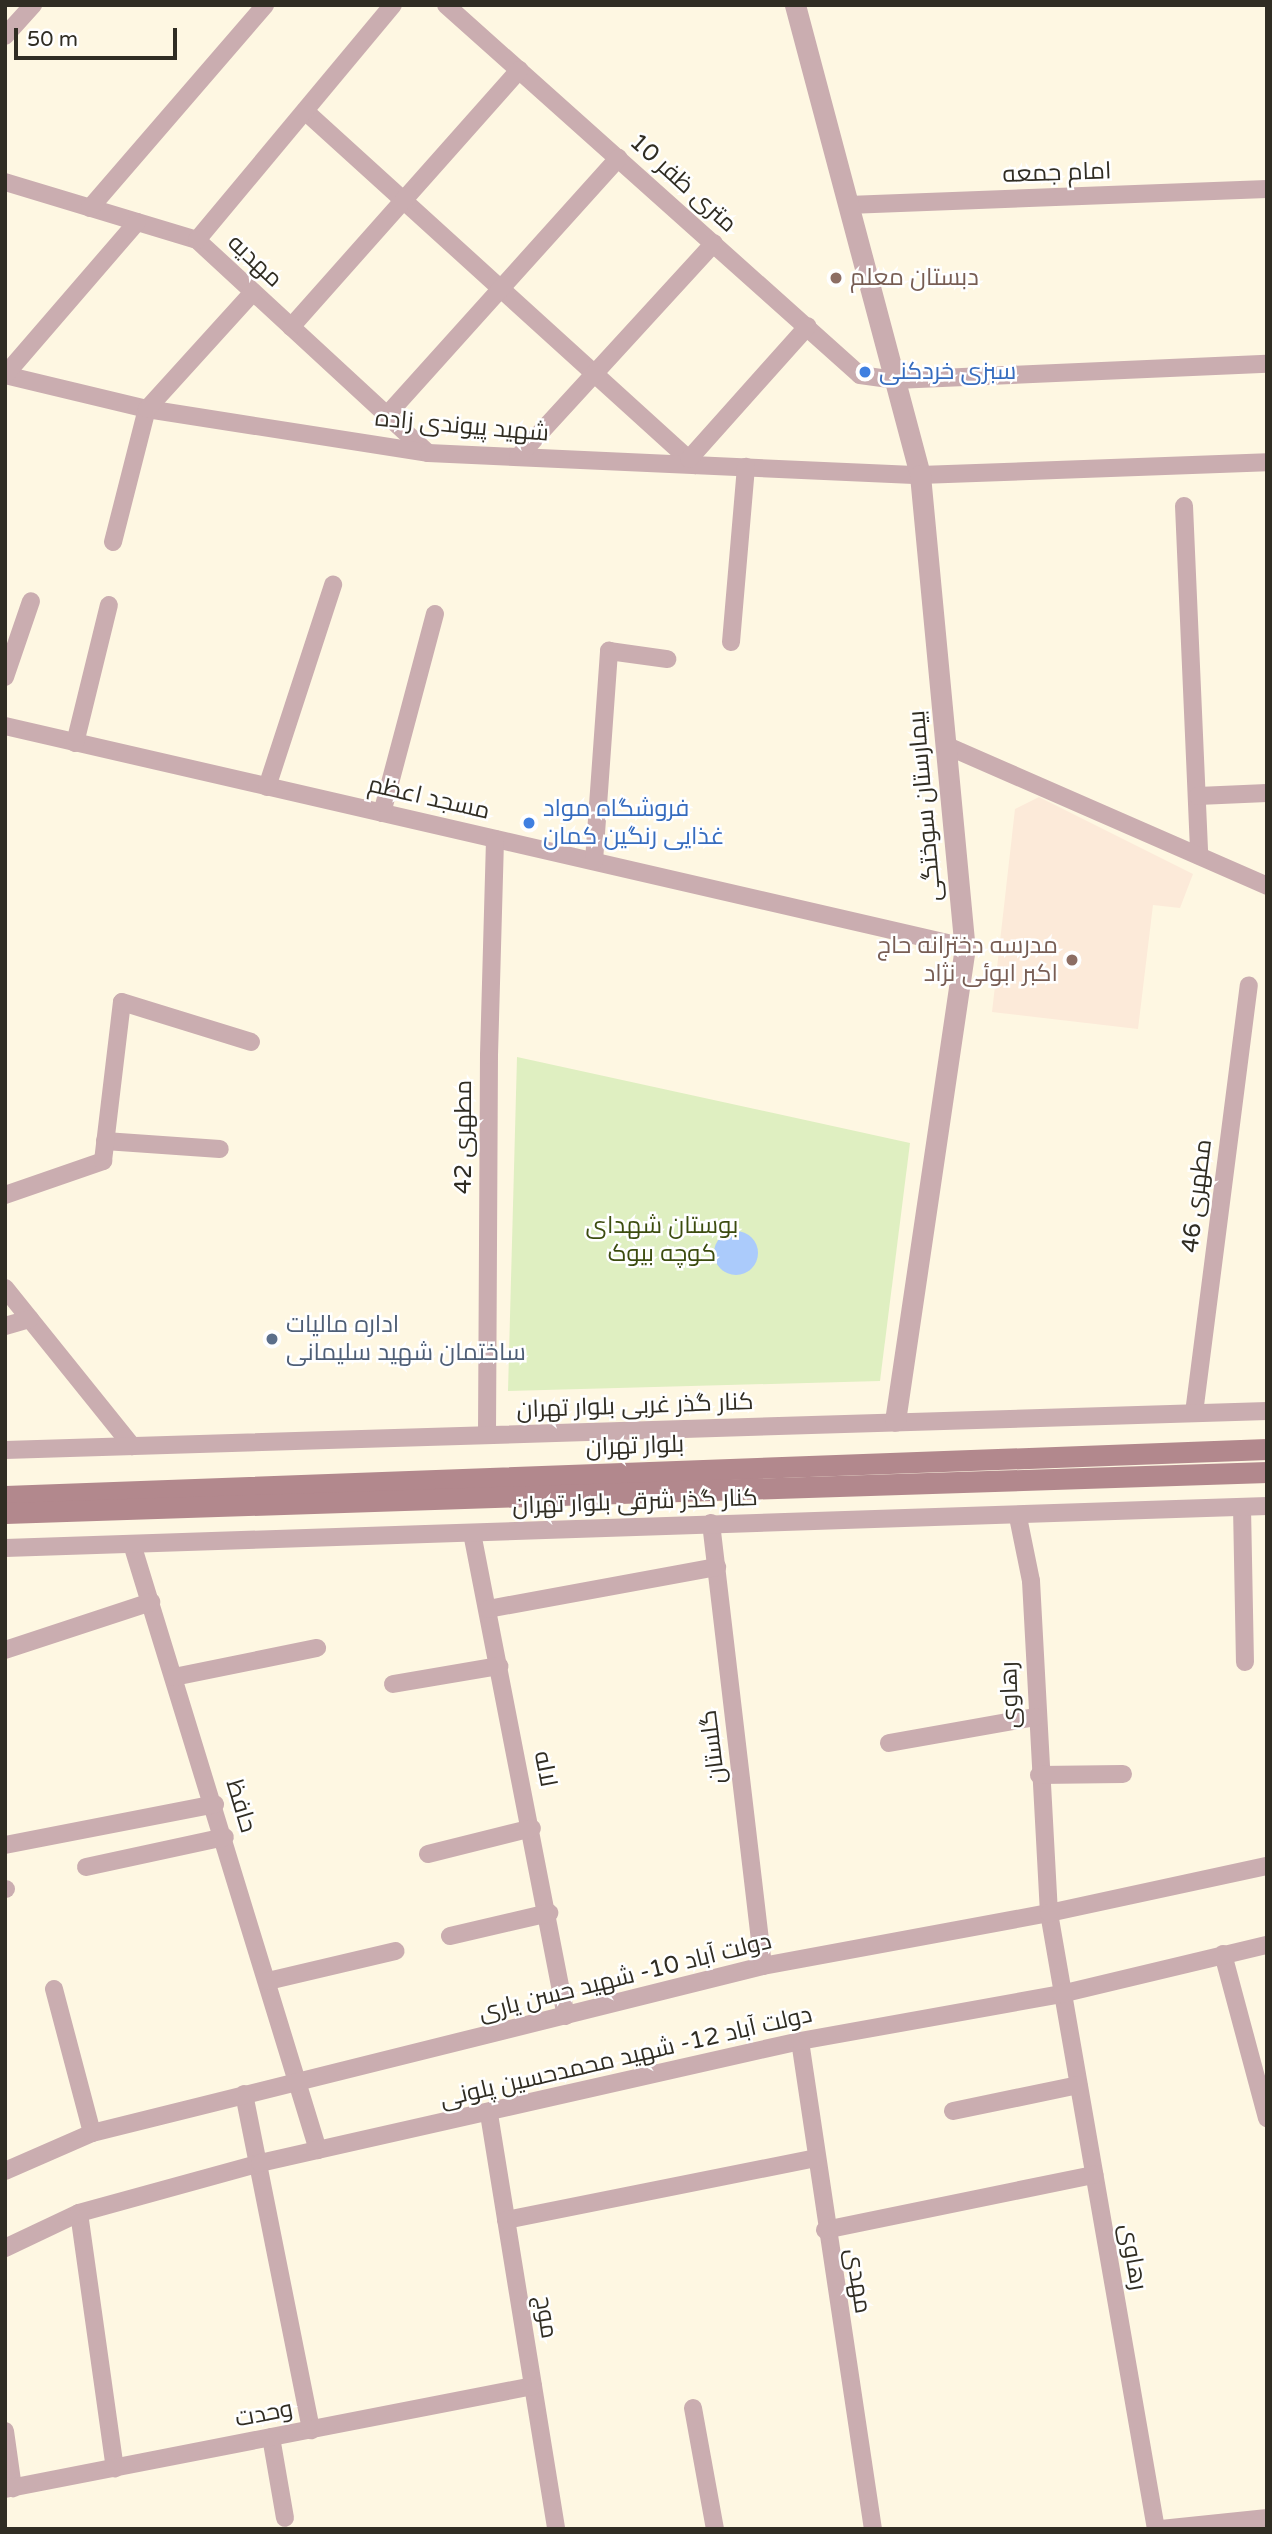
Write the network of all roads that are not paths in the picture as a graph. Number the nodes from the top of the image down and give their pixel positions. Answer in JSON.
{"nodes":[{"id":1,"x":33,"y":5,"type":"edge"},
{"id":2,"x":265,"y":5,"type":"edge"},
{"id":3,"x":393,"y":5,"type":"edge"},
{"id":4,"x":446,"y":5,"type":"edge"},
{"id":5,"x":795,"y":5,"type":"edge"},
{"id":6,"x":5,"y":36,"type":"edge"},
{"id":7,"x":519,"y":70,"type":"junction"},
{"id":8,"x":305,"y":111,"type":"junction"},
{"id":9,"x":618,"y":158,"type":"junction"},
{"id":10,"x":5,"y":182,"type":"edge"},
{"id":11,"x":1267,"y":189,"type":"edge"},
{"id":12,"x":403,"y":201,"type":"junction"},
{"id":13,"x":849,"y":205,"type":"junction"},
{"id":14,"x":90,"y":208,"type":"junction"},
{"id":15,"x":137,"y":222,"type":"junction"},
{"id":16,"x":197,"y":240,"type":"junction"},
{"id":17,"x":714,"y":243,"type":"junction"},
{"id":18,"x":500,"y":289,"type":"junction"},
{"id":19,"x":253,"y":292,"type":"junction"},
{"id":20,"x":808,"y":326,"type":"junction"},
{"id":21,"x":291,"y":327,"type":"junction"},
{"id":22,"x":1267,"y":364,"type":"edge"},
{"id":23,"x":594,"y":373,"type":"junction"},
{"id":24,"x":5,"y":375,"type":"edge"},
{"id":25,"x":895,"y":380,"type":"junction"},
{"id":26,"x":147,"y":409,"type":"junction"},
{"id":27,"x":387,"y":415,"type":"junction"},
{"id":28,"x":428,"y":453,"type":"junction"},
{"id":29,"x":518,"y":457,"type":"junction"},
{"id":30,"x":692,"y":462,"type":"junction"},
{"id":31,"x":1267,"y":462,"type":"edge"},
{"id":32,"x":746,"y":467,"type":"junction"},
{"id":33,"x":920,"y":475,"type":"junction"},
{"id":34,"x":1184,"y":506,"type":"dead end"},
{"id":35,"x":113,"y":542,"type":"dead end"},
{"id":36,"x":333,"y":585,"type":"dead end"},
{"id":37,"x":31,"y":601,"type":"dead end"},
{"id":38,"x":109,"y":605,"type":"dead end"},
{"id":39,"x":435,"y":614,"type":"dead end"},
{"id":40,"x":731,"y":642,"type":"dead end"},
{"id":41,"x":667,"y":659,"type":"dead end"},
{"id":42,"x":5,"y":677,"type":"edge"},
{"id":43,"x":5,"y":726,"type":"edge"},
{"id":44,"x":75,"y":743,"type":"junction"},
{"id":45,"x":946,"y":745,"type":"junction"},
{"id":46,"x":267,"y":787,"type":"junction"},
{"id":47,"x":1267,"y":793,"type":"edge"},
{"id":48,"x":1198,"y":796,"type":"junction"},
{"id":49,"x":382,"y":813,"type":"junction"},
{"id":50,"x":495,"y":839,"type":"junction"},
{"id":51,"x":1199,"y":856,"type":"junction"},
{"id":52,"x":594,"y":862,"type":"junction"},
{"id":53,"x":1267,"y":886,"type":"edge"},
{"id":54,"x":965,"y":947,"type":"junction"},
{"id":55,"x":1249,"y":986,"type":"dead end"},
{"id":56,"x":251,"y":1042,"type":"dead end"},
{"id":57,"x":106,"y":1141,"type":"junction"},
{"id":58,"x":220,"y":1149,"type":"dead end"},
{"id":59,"x":5,"y":1195,"type":"edge"},
{"id":60,"x":5,"y":1288,"type":"edge"},
{"id":61,"x":30,"y":1319,"type":"junction"},
{"id":62,"x":5,"y":1326,"type":"edge"},
{"id":63,"x":1267,"y":1411,"type":"edge"},
{"id":64,"x":1194,"y":1413,"type":"junction"},
{"id":65,"x":895,"y":1421,"type":"junction"},
{"id":66,"x":487,"y":1435,"type":"junction"},
{"id":67,"x":132,"y":1446,"type":"junction"},
{"id":68,"x":1267,"y":1449,"type":"edge"},
{"id":69,"x":5,"y":1450,"type":"edge"},
{"id":70,"x":1267,"y":1472,"type":"edge"},
{"id":71,"x":5,"y":1496,"type":"edge"},
{"id":72,"x":1267,"y":1506,"type":"edge"},
{"id":73,"x":1242,"y":1507,"type":"junction"},
{"id":74,"x":5,"y":1513,"type":"edge"},
{"id":75,"x":1018,"y":1517,"type":"junction"},
{"id":76,"x":711,"y":1523,"type":"junction"},
{"id":77,"x":472,"y":1533,"type":"junction"},
{"id":78,"x":132,"y":1544,"type":"junction"},
{"id":79,"x":5,"y":1548,"type":"edge"},
{"id":80,"x":718,"y":1567,"type":"junction"},
{"id":81,"x":150,"y":1602,"type":"junction"},
{"id":82,"x":488,"y":1609,"type":"junction"},
{"id":83,"x":317,"y":1648,"type":"dead end"},
{"id":84,"x":5,"y":1650,"type":"edge"},
{"id":85,"x":1245,"y":1662,"type":"dead end"},
{"id":86,"x":499,"y":1666,"type":"junction"},
{"id":87,"x":174,"y":1677,"type":"junction"},
{"id":88,"x":393,"y":1684,"type":"dead end"},
{"id":89,"x":1035,"y":1717,"type":"junction"},
{"id":90,"x":888,"y":1743,"type":"dead end"},
{"id":91,"x":1123,"y":1774,"type":"dead end"},
{"id":92,"x":1039,"y":1775,"type":"junction"},
{"id":93,"x":215,"y":1804,"type":"junction"},
{"id":94,"x":532,"y":1828,"type":"junction"},
{"id":95,"x":225,"y":1837,"type":"junction"},
{"id":96,"x":5,"y":1845,"type":"edge"},
{"id":97,"x":428,"y":1854,"type":"dead end"},
{"id":98,"x":1267,"y":1866,"type":"edge"},
{"id":99,"x":86,"y":1867,"type":"dead end"},
{"id":100,"x":549,"y":1913,"type":"junction"},
{"id":101,"x":1049,"y":1913,"type":"junction"},
{"id":102,"x":450,"y":1936,"type":"dead end"},
{"id":103,"x":1267,"y":1945,"type":"edge"},
{"id":104,"x":396,"y":1951,"type":"dead end"},
{"id":105,"x":1223,"y":1954,"type":"junction"},
{"id":106,"x":763,"y":1966,"type":"junction"},
{"id":107,"x":268,"y":1981,"type":"junction"},
{"id":108,"x":54,"y":1989,"type":"dead end"},
{"id":109,"x":1061,"y":1994,"type":"junction"},
{"id":110,"x":566,"y":2016,"type":"junction"},
{"id":111,"x":800,"y":2041,"type":"junction"},
{"id":112,"x":299,"y":2084,"type":"junction"},
{"id":113,"x":1078,"y":2085,"type":"junction"},
{"id":114,"x":244,"y":2094,"type":"junction"},
{"id":115,"x":953,"y":2111,"type":"dead end"},
{"id":116,"x":488,"y":2114,"type":"junction"},
{"id":117,"x":1267,"y":2118,"type":"edge"},
{"id":118,"x":92,"y":2133,"type":"junction"},
{"id":119,"x":318,"y":2150,"type":"junction"},
{"id":120,"x":816,"y":2158,"type":"junction"},
{"id":121,"x":260,"y":2163,"type":"junction"},
{"id":122,"x":5,"y":2171,"type":"edge"},
{"id":123,"x":1094,"y":2175,"type":"junction"},
{"id":124,"x":79,"y":2213,"type":"junction"},
{"id":125,"x":506,"y":2220,"type":"junction"},
{"id":126,"x":825,"y":2230,"type":"junction"},
{"id":127,"x":5,"y":2248,"type":"edge"},
{"id":128,"x":533,"y":2386,"type":"junction"},
{"id":129,"x":693,"y":2408,"type":"dead end"},
{"id":130,"x":311,"y":2430,"type":"junction"},
{"id":131,"x":5,"y":2431,"type":"edge"},
{"id":132,"x":271,"y":2437,"type":"junction"},
{"id":133,"x":115,"y":2468,"type":"junction"},
{"id":134,"x":9,"y":2488,"type":"edge"},
{"id":135,"x":285,"y":2518,"type":"dead end"},
{"id":136,"x":1267,"y":2518,"type":"edge"},
{"id":137,"x":556,"y":2529,"type":"edge"},
{"id":138,"x":715,"y":2529,"type":"edge"},
{"id":139,"x":873,"y":2529,"type":"edge"},
{"id":140,"x":1159,"y":2529,"type":"edge"}],
"edges":[{"from":1,"to":6,"type":"street"},
{"from":2,"to":14,"type":"street"},
{"from":3,"to":8,"type":"street"},
{"from":4,"to":7,"type":"street","name":"10 متری ظفر"},
{"from":5,"to":13,"type":"street","name":"بیمارستان سوختگی"},
{"from":7,"to":9,"type":"street","name":"10 متری ظفر"},
{"from":7,"to":12,"type":"street"},
{"from":8,"to":12,"type":"street"},
{"from":8,"to":16,"type":"street"},
{"from":9,"to":17,"type":"street","name":"10 متری ظفر"},
{"from":9,"to":18,"type":"street"},
{"from":10,"to":14,"type":"street","name":"مهدیه"},
{"from":11,"to":13,"type":"street","name":"امام جمعه"},
{"from":12,"to":18,"type":"street"},
{"from":12,"to":21,"type":"street"},
{"from":13,"to":25,"type":"street","name":"بیمارستان سوختگی"},
{"from":14,"to":15,"type":"street","name":"مهدیه"},
{"from":15,"to":16,"type":"street","name":"مهدیه"},
{"from":15,"to":24,"type":"street"},
{"from":16,"to":19,"type":"street","name":"مهدیه"},
{"from":17,"to":20,"type":"street","name":"10 متری ظفر"},
{"from":17,"to":23,"type":"street"},
{"from":18,"to":23,"type":"street"},
{"from":18,"to":27,"type":"street"},
{"from":19,"to":21,"type":"street","name":"مهدیه"},
{"from":19,"to":26,"type":"street"},
{"from":20,"to":25,"type":"street","name":"10 متری ظفر"},
{"from":20,"to":30,"type":"street"},
{"from":21,"to":27,"type":"street","name":"مهدیه"},
{"from":22,"to":25,"type":"street","name":"10 متری ظفر"},
{"from":23,"to":29,"type":"street"},
{"from":23,"to":30,"type":"street"},
{"from":24,"to":26,"type":"street","name":"شهید پیوندی زاده"},
{"from":25,"to":33,"type":"street","name":"بیمارستان سوختگی"},
{"from":26,"to":28,"type":"street","name":"شهید پیوندی زاده"},
{"from":26,"to":35,"type":"street"},
{"from":27,"to":28,"type":"street","name":"مهدیه"},
{"from":28,"to":29,"type":"street","name":"شهید پیوندی زاده"},
{"from":29,"to":30,"type":"street","name":"شهید پیوندی زاده"},
{"from":30,"to":32,"type":"street","name":"شهید پیوندی زاده"},
{"from":31,"to":33,"type":"street","name":"شهید پیوندی زاده"},
{"from":32,"to":33,"type":"street","name":"شهید پیوندی زاده"},
{"from":32,"to":40,"type":"street"},
{"from":33,"to":45,"type":"street","name":"بیمارستان سوختگی"},
{"from":34,"to":48,"type":"street"},
{"from":36,"to":46,"type":"street"},
{"from":37,"to":42,"type":"street"},
{"from":38,"to":44,"type":"street"},
{"from":39,"to":49,"type":"street"},
{"from":41,"to":52,"type":"street"},
{"from":43,"to":44,"type":"street","name":"مسجد اعظم"},
{"from":44,"to":46,"type":"street","name":"مسجد اعظم"},
{"from":45,"to":51,"type":"street"},
{"from":45,"to":54,"type":"street","name":"بیمارستان سوختگی"},
{"from":46,"to":49,"type":"street","name":"مسجد اعظم"},
{"from":47,"to":48,"type":"street"},
{"from":48,"to":51,"type":"street"},
{"from":49,"to":50,"type":"street","name":"مسجد اعظم"},
{"from":50,"to":52,"type":"street","name":"مسجد اعظم"},
{"from":50,"to":66,"type":"street","name":"مطهری 42"},
{"from":51,"to":53,"type":"street"},
{"from":52,"to":54,"type":"street","name":"مسجد اعظم"},
{"from":54,"to":65,"type":"street","name":"بیمارستان سوختگی"},
{"from":55,"to":64,"type":"street","name":"مطهری 46"},
{"from":56,"to":57,"type":"street"},
{"from":57,"to":58,"type":"street"},
{"from":57,"to":59,"type":"street"},
{"from":60,"to":61,"type":"street"},
{"from":61,"to":62,"type":"street"},
{"from":61,"to":67,"type":"street"},
{"from":63,"to":64,"type":"street","name":"کنار گذر غربی بلوار تهران"},
{"from":64,"to":65,"type":"street","name":"کنار گذر غربی بلوار تهران"},
{"from":65,"to":66,"type":"street","name":"کنار گذر غربی بلوار تهران"},
{"from":66,"to":67,"type":"street","name":"کنار گذر غربی بلوار تهران"},
{"from":67,"to":69,"type":"street","name":"کنار گذر غربی بلوار تهران"},
{"from":68,"to":71,"type":"main road","name":"بلوار تهران"},
{"from":70,"to":74,"type":"main road","name":"بلوار تهران"},
{"from":72,"to":73,"type":"street","name":"کنار گذر شرقی بلوار تهران"},
{"from":73,"to":75,"type":"street","name":"کنار گذر شرقی بلوار تهران"},
{"from":73,"to":85,"type":"street"},
{"from":75,"to":76,"type":"street","name":"کنار گذر شرقی بلوار تهران"},
{"from":75,"to":89,"type":"street","name":"رهاوی"},
{"from":76,"to":77,"type":"street","name":"کنار گذر شرقی بلوار تهران"},
{"from":76,"to":80,"type":"street","name":"گلستان"},
{"from":77,"to":78,"type":"street","name":"کنار گذر شرقی بلوار تهران"},
{"from":77,"to":82,"type":"street","name":"لاله"},
{"from":78,"to":79,"type":"street","name":"کنار گذر شرقی بلوار تهران"},
{"from":78,"to":81,"type":"street","name":"حافظ"},
{"from":80,"to":82,"type":"street"},
{"from":80,"to":106,"type":"street","name":"گلستان"},
{"from":81,"to":84,"type":"street"},
{"from":81,"to":87,"type":"street","name":"حافظ"},
{"from":82,"to":86,"type":"street","name":"لاله"},
{"from":83,"to":87,"type":"street"},
{"from":86,"to":88,"type":"street"},
{"from":86,"to":94,"type":"street","name":"لاله"},
{"from":87,"to":93,"type":"street","name":"حافظ"},
{"from":89,"to":90,"type":"street"},
{"from":89,"to":92,"type":"street","name":"رهاوی"},
{"from":91,"to":92,"type":"street"},
{"from":92,"to":101,"type":"street","name":"رهاوی"},
{"from":93,"to":95,"type":"street","name":"حافظ"},
{"from":93,"to":96,"type":"street"},
{"from":94,"to":97,"type":"street"},
{"from":94,"to":100,"type":"street","name":"لاله"},
{"from":95,"to":99,"type":"street"},
{"from":95,"to":107,"type":"street","name":"حافظ"},
{"from":98,"to":101,"type":"street","name":"دولت آباد 10- شهید حسن یاری"},
{"from":100,"to":102,"type":"street"},
{"from":100,"to":110,"type":"street","name":"لاله"},
{"from":101,"to":106,"type":"street","name":"دولت آباد 10- شهید حسن یاری"},
{"from":101,"to":109,"type":"street","name":"رهاوی"},
{"from":103,"to":105,"type":"street","name":"دولت آباد 12- شهید محمدحسین پلونی"},
{"from":104,"to":107,"type":"street"},
{"from":105,"to":109,"type":"street","name":"دولت آباد 12- شهید محمدحسین پلونی"},
{"from":105,"to":117,"type":"street"},
{"from":106,"to":110,"type":"street","name":"دولت آباد 10- شهید حسن یاری"},
{"from":107,"to":112,"type":"street","name":"حافظ"},
{"from":108,"to":118,"type":"street"},
{"from":109,"to":111,"type":"street","name":"دولت آباد 12- شهید محمدحسین پلونی"},
{"from":109,"to":113,"type":"street","name":"رهاوی"},
{"from":110,"to":112,"type":"street","name":"دولت آباد 10- شهید حسن یاری"},
{"from":111,"to":116,"type":"street","name":"دولت آباد 12- شهید محمدحسین پلونی"},
{"from":111,"to":120,"type":"street","name":"مهدی"},
{"from":112,"to":114,"type":"street","name":"دولت آباد 10- شهید حسن یاری"},
{"from":112,"to":119,"type":"street","name":"حافظ"},
{"from":113,"to":115,"type":"street"},
{"from":113,"to":123,"type":"street","name":"رهاوی"},
{"from":114,"to":118,"type":"street","name":"دولت آباد 10- شهید حسن یاری"},
{"from":114,"to":121,"type":"street"},
{"from":116,"to":119,"type":"street","name":"دولت آباد 12- شهید محمدحسین پلونی"},
{"from":116,"to":125,"type":"street","name":"موج"},
{"from":118,"to":122,"type":"street","name":"دولت آباد 10- شهید حسن یاری"},
{"from":119,"to":121,"type":"street","name":"دولت آباد 12- شهید محمدحسین پلونی"},
{"from":120,"to":125,"type":"street"},
{"from":120,"to":126,"type":"street","name":"مهدی"},
{"from":121,"to":124,"type":"street","name":"دولت آباد 12- شهید محمدحسین پلونی"},
{"from":121,"to":130,"type":"street"},
{"from":123,"to":126,"type":"street"},
{"from":123,"to":140,"type":"street","name":"رهاوی"},
{"from":124,"to":127,"type":"street","name":"دولت آباد 12- شهید محمدحسین پلونی"},
{"from":124,"to":133,"type":"street"},
{"from":125,"to":128,"type":"street","name":"موج"},
{"from":126,"to":139,"type":"street","name":"مهدی"},
{"from":128,"to":130,"type":"street","name":"وحدت"},
{"from":128,"to":137,"type":"street","name":"موج"},
{"from":129,"to":138,"type":"street"},
{"from":130,"to":132,"type":"street","name":"وحدت"},
{"from":131,"to":134,"type":"street"},
{"from":132,"to":133,"type":"street","name":"وحدت"},
{"from":132,"to":135,"type":"street"},
{"from":133,"to":134,"type":"street","name":"وحدت"},
{"from":136,"to":140,"type":"street"}]}
